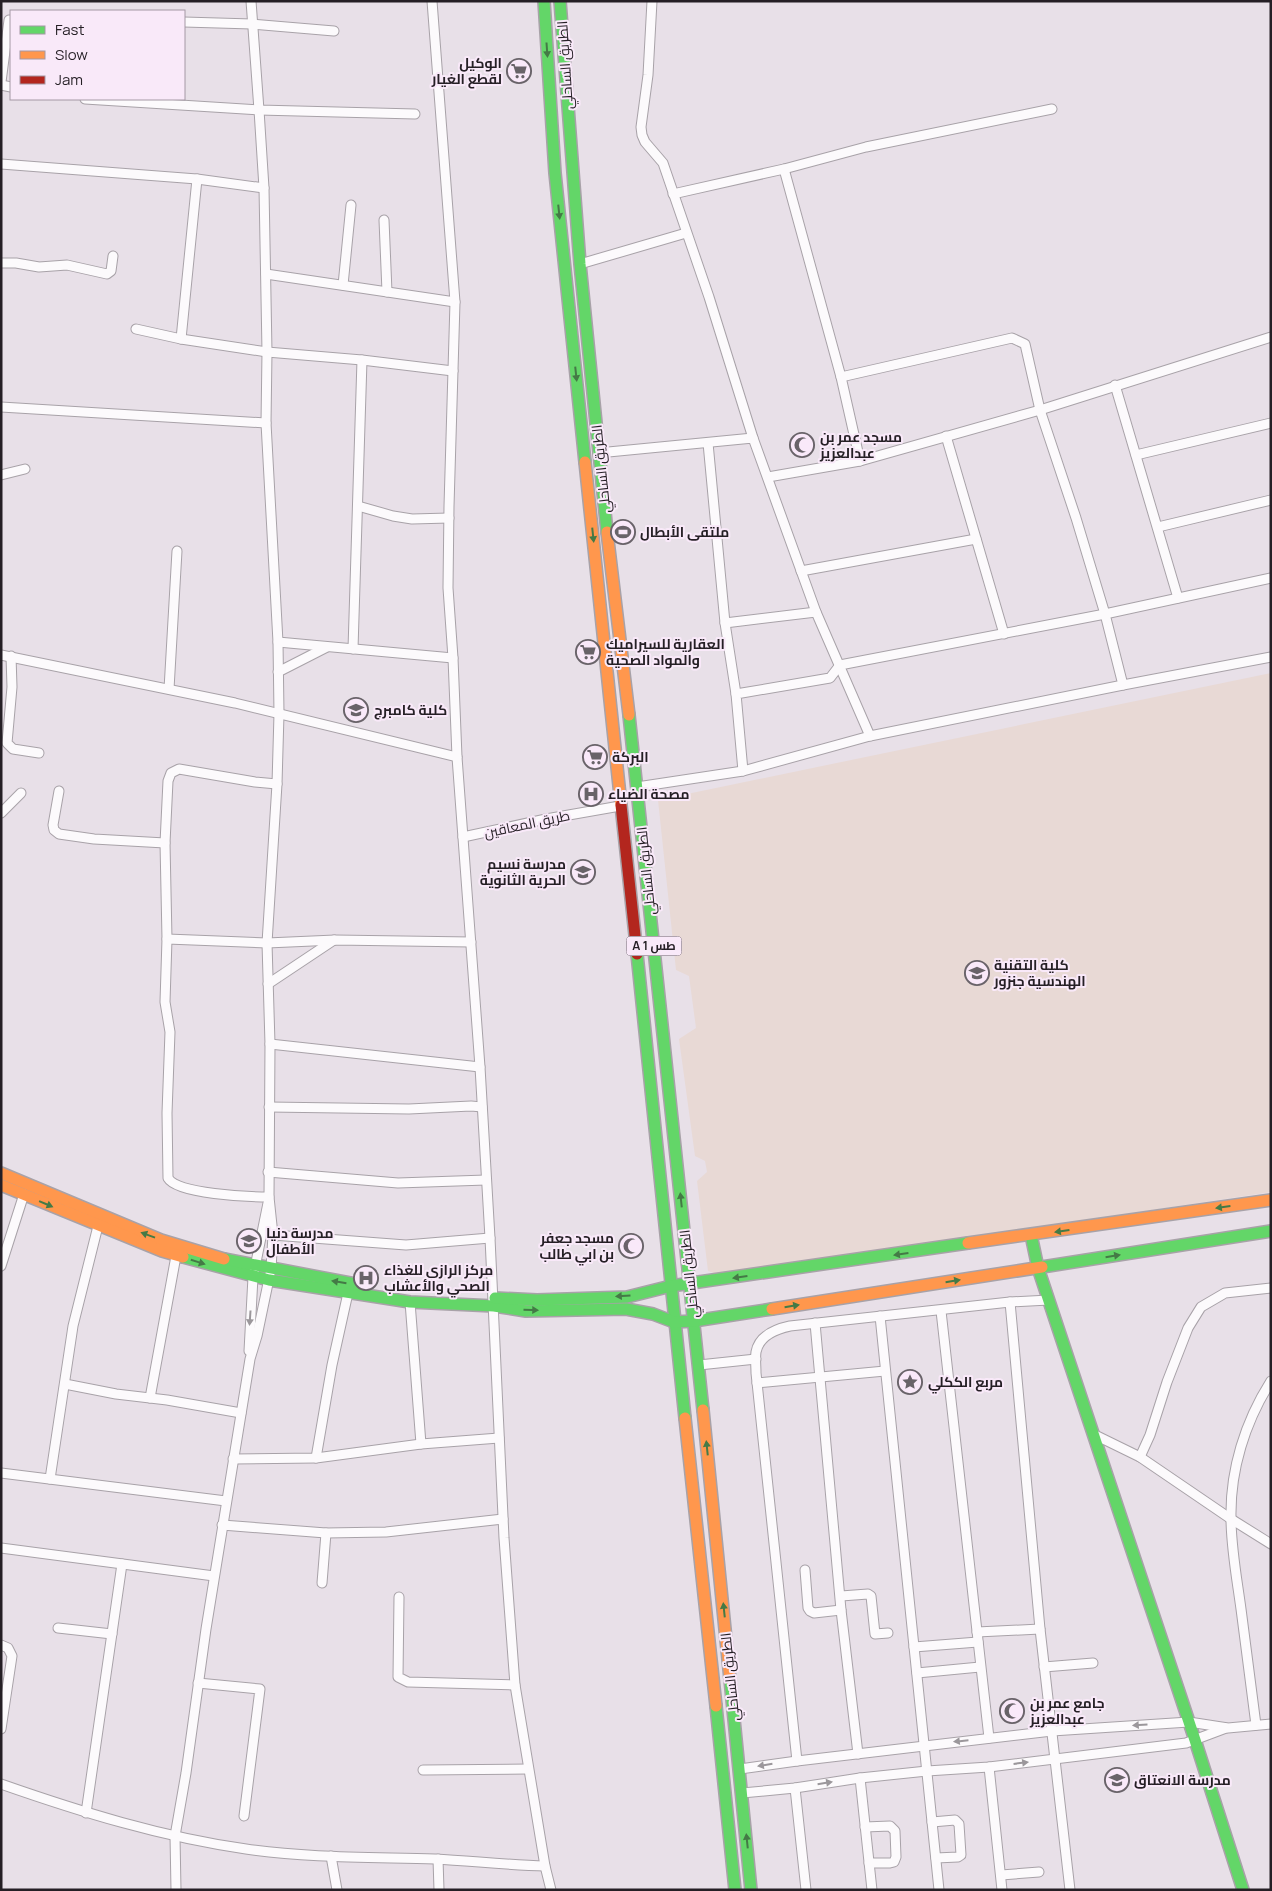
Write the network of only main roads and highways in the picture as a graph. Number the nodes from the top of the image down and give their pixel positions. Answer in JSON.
{"nodes":[{"id":1,"x":544,"y":1,"type":"edge"},
{"id":2,"x":560,"y":1,"type":"edge"},
{"id":3,"x":1,"y":1173,"type":"edge"},
{"id":4,"x":1,"y":1185,"type":"edge"},
{"id":5,"x":1271,"y":1200,"type":"edge"},
{"id":6,"x":1271,"y":1231,"type":"edge"},
{"id":7,"x":1031,"y":1235,"type":"junction"},
{"id":8,"x":1038,"y":1268,"type":"junction"},
{"id":9,"x":254,"y":1271,"type":"junction"},
{"id":10,"x":270,"y":1275,"type":"junction"},
{"id":11,"x":690,"y":1284,"type":"junction"},
{"id":12,"x":671,"y":1286,"type":"junction"},
{"id":13,"x":494,"y":1302,"type":"junction"},
{"id":14,"x":694,"y":1321,"type":"junction"},
{"id":15,"x":674,"y":1322,"type":"junction"},
{"id":16,"x":735,"y":1890,"type":"edge"},
{"id":17,"x":751,"y":1890,"type":"edge"},
{"id":18,"x":1243,"y":1890,"type":"edge"}],
"edges":[{"from":1,"to":12,"type":"main road","name":"الطريق الساحلي","number":"A 1 طس","one_way":true},
{"from":11,"to":2,"type":"main road","name":"الطريق الساحلي","number":"A 1 طس","one_way":true},
{"from":9,"to":3,"type":"main road","one_way":true},
{"from":4,"to":9,"type":"main road","one_way":true},
{"from":5,"to":7,"type":"main road","one_way":true},
{"from":8,"to":6,"type":"main road","one_way":true},
{"from":7,"to":8,"type":"main road"},
{"from":7,"to":11,"type":"main road","one_way":true},
{"from":14,"to":8,"type":"main road","one_way":true},
{"from":8,"to":18,"type":"main road"},
{"from":9,"to":10,"type":"main road"},
{"from":13,"to":10,"type":"main road","one_way":true},
{"from":10,"to":13,"type":"main road"},
{"from":11,"to":12,"type":"main road"},
{"from":11,"to":14,"type":"main road","name":"الطريق الساحلي","number":"A 1 طس"},
{"from":12,"to":13,"type":"main road","one_way":true},
{"from":12,"to":15,"type":"main road","name":"الطريق الساحلي","number":"A 1 طس"},
{"from":13,"to":15,"type":"main road","one_way":true},
{"from":14,"to":15,"type":"main road"},
{"from":17,"to":14,"type":"main road","name":"الطريق الساحلي","number":"A 1 طس","one_way":true},
{"from":15,"to":16,"type":"main road","name":"الطريق الساحلي","number":"A 1 طس"}]}
